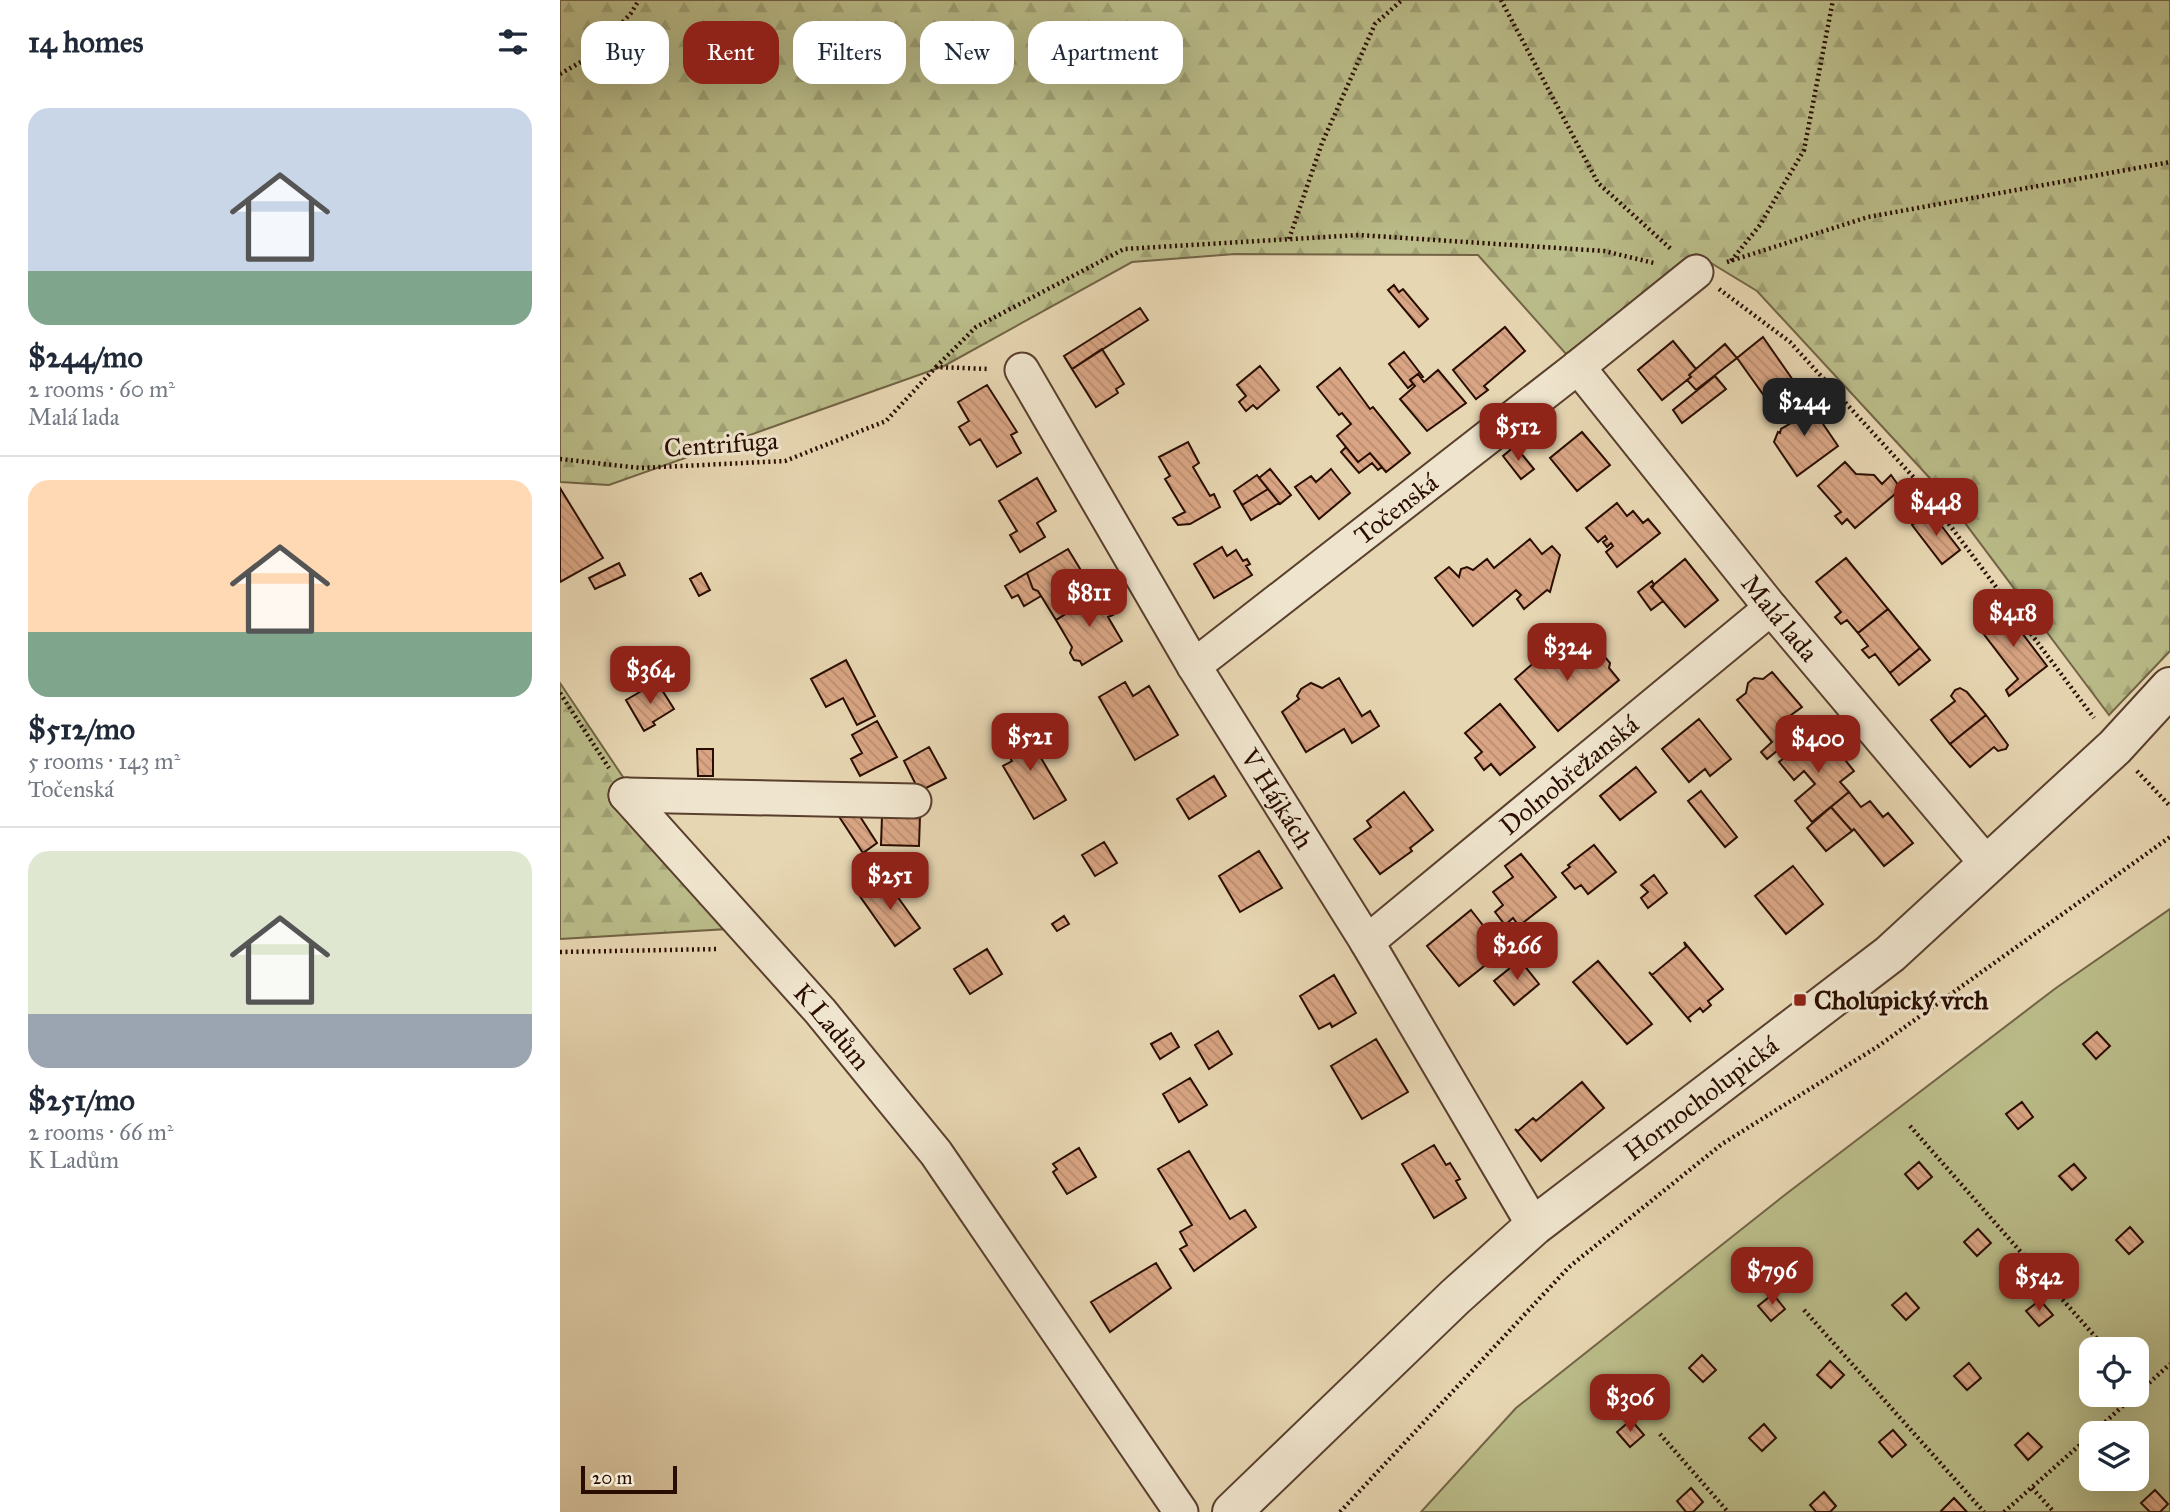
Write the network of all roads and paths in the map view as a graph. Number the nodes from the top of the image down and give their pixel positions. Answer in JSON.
{"nodes":[{"id":1,"x":639,"y":0,"type":"edge"},
{"id":2,"x":1402,"y":0,"type":"edge"},
{"id":3,"x":1501,"y":0,"type":"edge"},
{"id":4,"x":1833,"y":0,"type":"edge"},
{"id":5,"x":560,"y":74,"type":"edge"},
{"id":6,"x":2170,"y":162,"type":"edge"},
{"id":7,"x":1289,"y":239,"type":"junction"},
{"id":8,"x":1731,"y":261,"type":"junction"},
{"id":9,"x":1696,"y":272,"type":"junction"},
{"id":10,"x":936,"y":367,"type":"junction"},
{"id":11,"x":1578,"y":367,"type":"junction"},
{"id":12,"x":1022,"y":370,"type":"joint"},
{"id":13,"x":560,"y":459,"type":"edge"},
{"id":14,"x":1771,"y":608,"type":"junction"},
{"id":15,"x":1194,"y":666,"type":"junction"},
{"id":16,"x":2170,"y":687,"type":"edge"},
{"id":17,"x":560,"y":693,"type":"edge"},
{"id":18,"x":2115,"y":747,"type":"junction"},
{"id":19,"x":626,"y":795,"type":"junction"},
{"id":20,"x":914,"y":801,"type":"dead end"},
{"id":21,"x":2170,"y":806,"type":"edge"},
{"id":22,"x":2170,"y":837,"type":"edge"},
{"id":23,"x":1987,"y":864,"type":"junction"},
{"id":24,"x":1367,"y":942,"type":"junction"},
{"id":25,"x":762,"y":949,"type":"junction"},
{"id":26,"x":560,"y":952,"type":"edge"},
{"id":27,"x":1910,"y":1126,"type":"dead end"},
{"id":28,"x":1534,"y":1226,"type":"junction"},
{"id":29,"x":1804,"y":1310,"type":"dead end"},
{"id":30,"x":2095,"y":1337,"type":"edge"},
{"id":31,"x":2170,"y":1364,"type":"edge"},
{"id":32,"x":2149,"y":1381,"type":"edge"},
{"id":33,"x":2120,"y":1407,"type":"edge"},
{"id":34,"x":2106,"y":1421,"type":"edge"},
{"id":35,"x":1660,"y":1434,"type":"dead end"},
{"id":36,"x":2079,"y":1446,"type":"edge"},
{"id":37,"x":2032,"y":1488,"type":"junction"},
{"id":38,"x":1181,"y":1512,"type":"edge"},
{"id":39,"x":1232,"y":1512,"type":"edge"},
{"id":40,"x":1340,"y":1512,"type":"edge"},
{"id":41,"x":1728,"y":1512,"type":"edge"},
{"id":42,"x":1984,"y":1512,"type":"edge"},
{"id":43,"x":2004,"y":1512,"type":"edge"},
{"id":44,"x":2054,"y":1512,"type":"edge"}],
"edges":[{"from":1,"to":5,"type":"path"},
{"from":2,"to":7,"type":"path"},
{"from":3,"to":9,"type":"path"},
{"from":4,"to":8,"type":"path"},
{"from":6,"to":8,"type":"path"},
{"from":7,"to":9,"type":"path","name":"Centrifuga"},
{"from":7,"to":10,"type":"path","name":"Centrifuga"},
{"from":8,"to":9,"type":"path"},
{"from":9,"to":11,"type":"street","name":"Točenská"},
{"from":9,"to":18,"type":"path"},
{"from":10,"to":12,"type":"path"},
{"from":10,"to":13,"type":"path","name":"Centrifuga"},
{"from":11,"to":14,"type":"street","name":"Malá lada"},
{"from":11,"to":15,"type":"street","name":"Točenská"},
{"from":12,"to":15,"type":"street","name":"V Hájkách"},
{"from":14,"to":23,"type":"street","name":"Malá lada"},
{"from":14,"to":24,"type":"street","name":"Dolnobřežanská"},
{"from":15,"to":24,"type":"street","name":"V Hájkách"},
{"from":16,"to":18,"type":"street","name":"Hornocholupická"},
{"from":17,"to":19,"type":"path"},
{"from":18,"to":21,"type":"path"},
{"from":18,"to":23,"type":"street","name":"Hornocholupická"},
{"from":19,"to":20,"type":"street"},
{"from":19,"to":25,"type":"street","name":"K Ladům"},
{"from":22,"to":40,"type":"path"},
{"from":23,"to":28,"type":"street","name":"Hornocholupická"},
{"from":24,"to":28,"type":"street","name":"V Hájkách"},
{"from":25,"to":26,"type":"path"},
{"from":25,"to":38,"type":"street","name":"K Ladům"},
{"from":27,"to":30,"type":"path"},
{"from":28,"to":39,"type":"street","name":"Hornocholupická"},
{"from":29,"to":42,"type":"path"},
{"from":31,"to":32,"type":"path"},
{"from":33,"to":34,"type":"path"},
{"from":35,"to":41,"type":"path"},
{"from":36,"to":37,"type":"path"},
{"from":37,"to":43,"type":"path"},
{"from":37,"to":44,"type":"path"}]}
